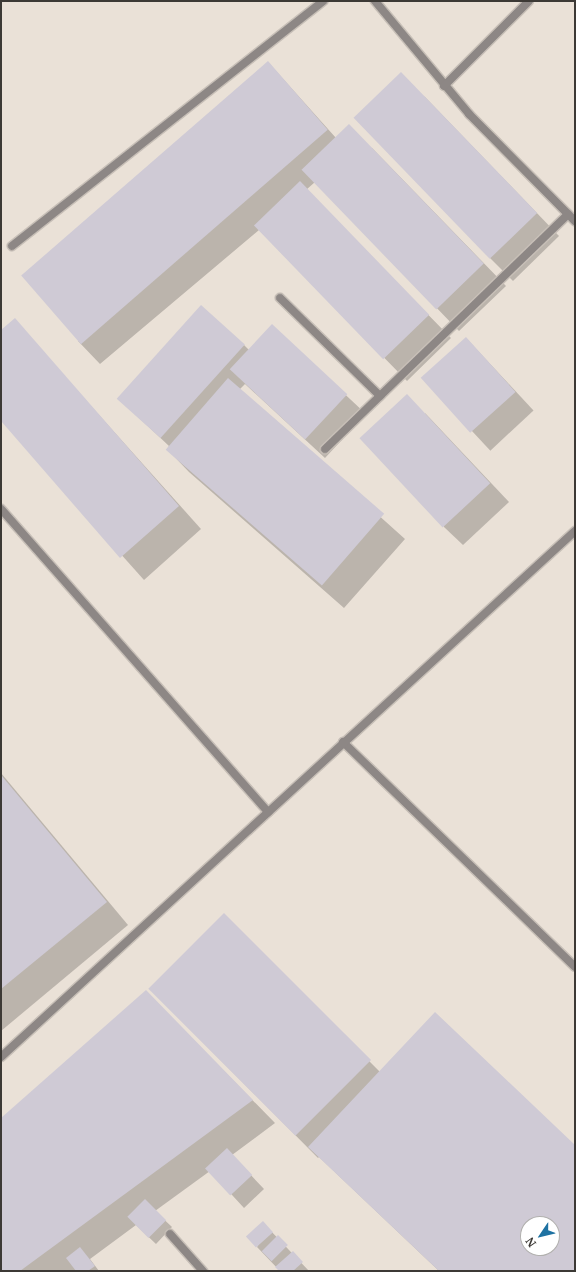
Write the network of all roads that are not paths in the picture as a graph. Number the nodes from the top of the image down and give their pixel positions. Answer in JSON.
{"nodes":[{"id":1,"x":323,"y":1,"type":"edge"},
{"id":2,"x":376,"y":1,"type":"edge"},
{"id":3,"x":528,"y":1,"type":"edge"},
{"id":4,"x":444,"y":86,"type":"junction"},
{"id":5,"x":568,"y":214,"type":"junction"},
{"id":6,"x":575,"y":221,"type":"edge"},
{"id":7,"x":12,"y":246,"type":"dead end"},
{"id":8,"x":280,"y":298,"type":"dead end"},
{"id":9,"x":380,"y":396,"type":"junction"},
{"id":10,"x":325,"y":449,"type":"dead end"},
{"id":11,"x":1,"y":509,"type":"edge"},
{"id":12,"x":575,"y":531,"type":"edge"},
{"id":13,"x":343,"y":742,"type":"junction"},
{"id":14,"x":268,"y":812,"type":"junction"},
{"id":15,"x":575,"y":967,"type":"edge"},
{"id":16,"x":1,"y":1057,"type":"edge"},
{"id":17,"x":170,"y":1234,"type":"dead end"},
{"id":18,"x":203,"y":1271,"type":"edge"}],
"edges":[{"from":1,"to":7,"type":"street"},
{"from":2,"to":4,"type":"street"},
{"from":3,"to":4,"type":"street"},
{"from":4,"to":5,"type":"street"},
{"from":5,"to":6,"type":"street"},
{"from":5,"to":9,"type":"street"},
{"from":8,"to":9,"type":"street"},
{"from":9,"to":10,"type":"street"},
{"from":11,"to":14,"type":"street"},
{"from":12,"to":13,"type":"street"},
{"from":13,"to":14,"type":"street"},
{"from":13,"to":15,"type":"street"},
{"from":14,"to":16,"type":"street"},
{"from":17,"to":18,"type":"street"}]}
